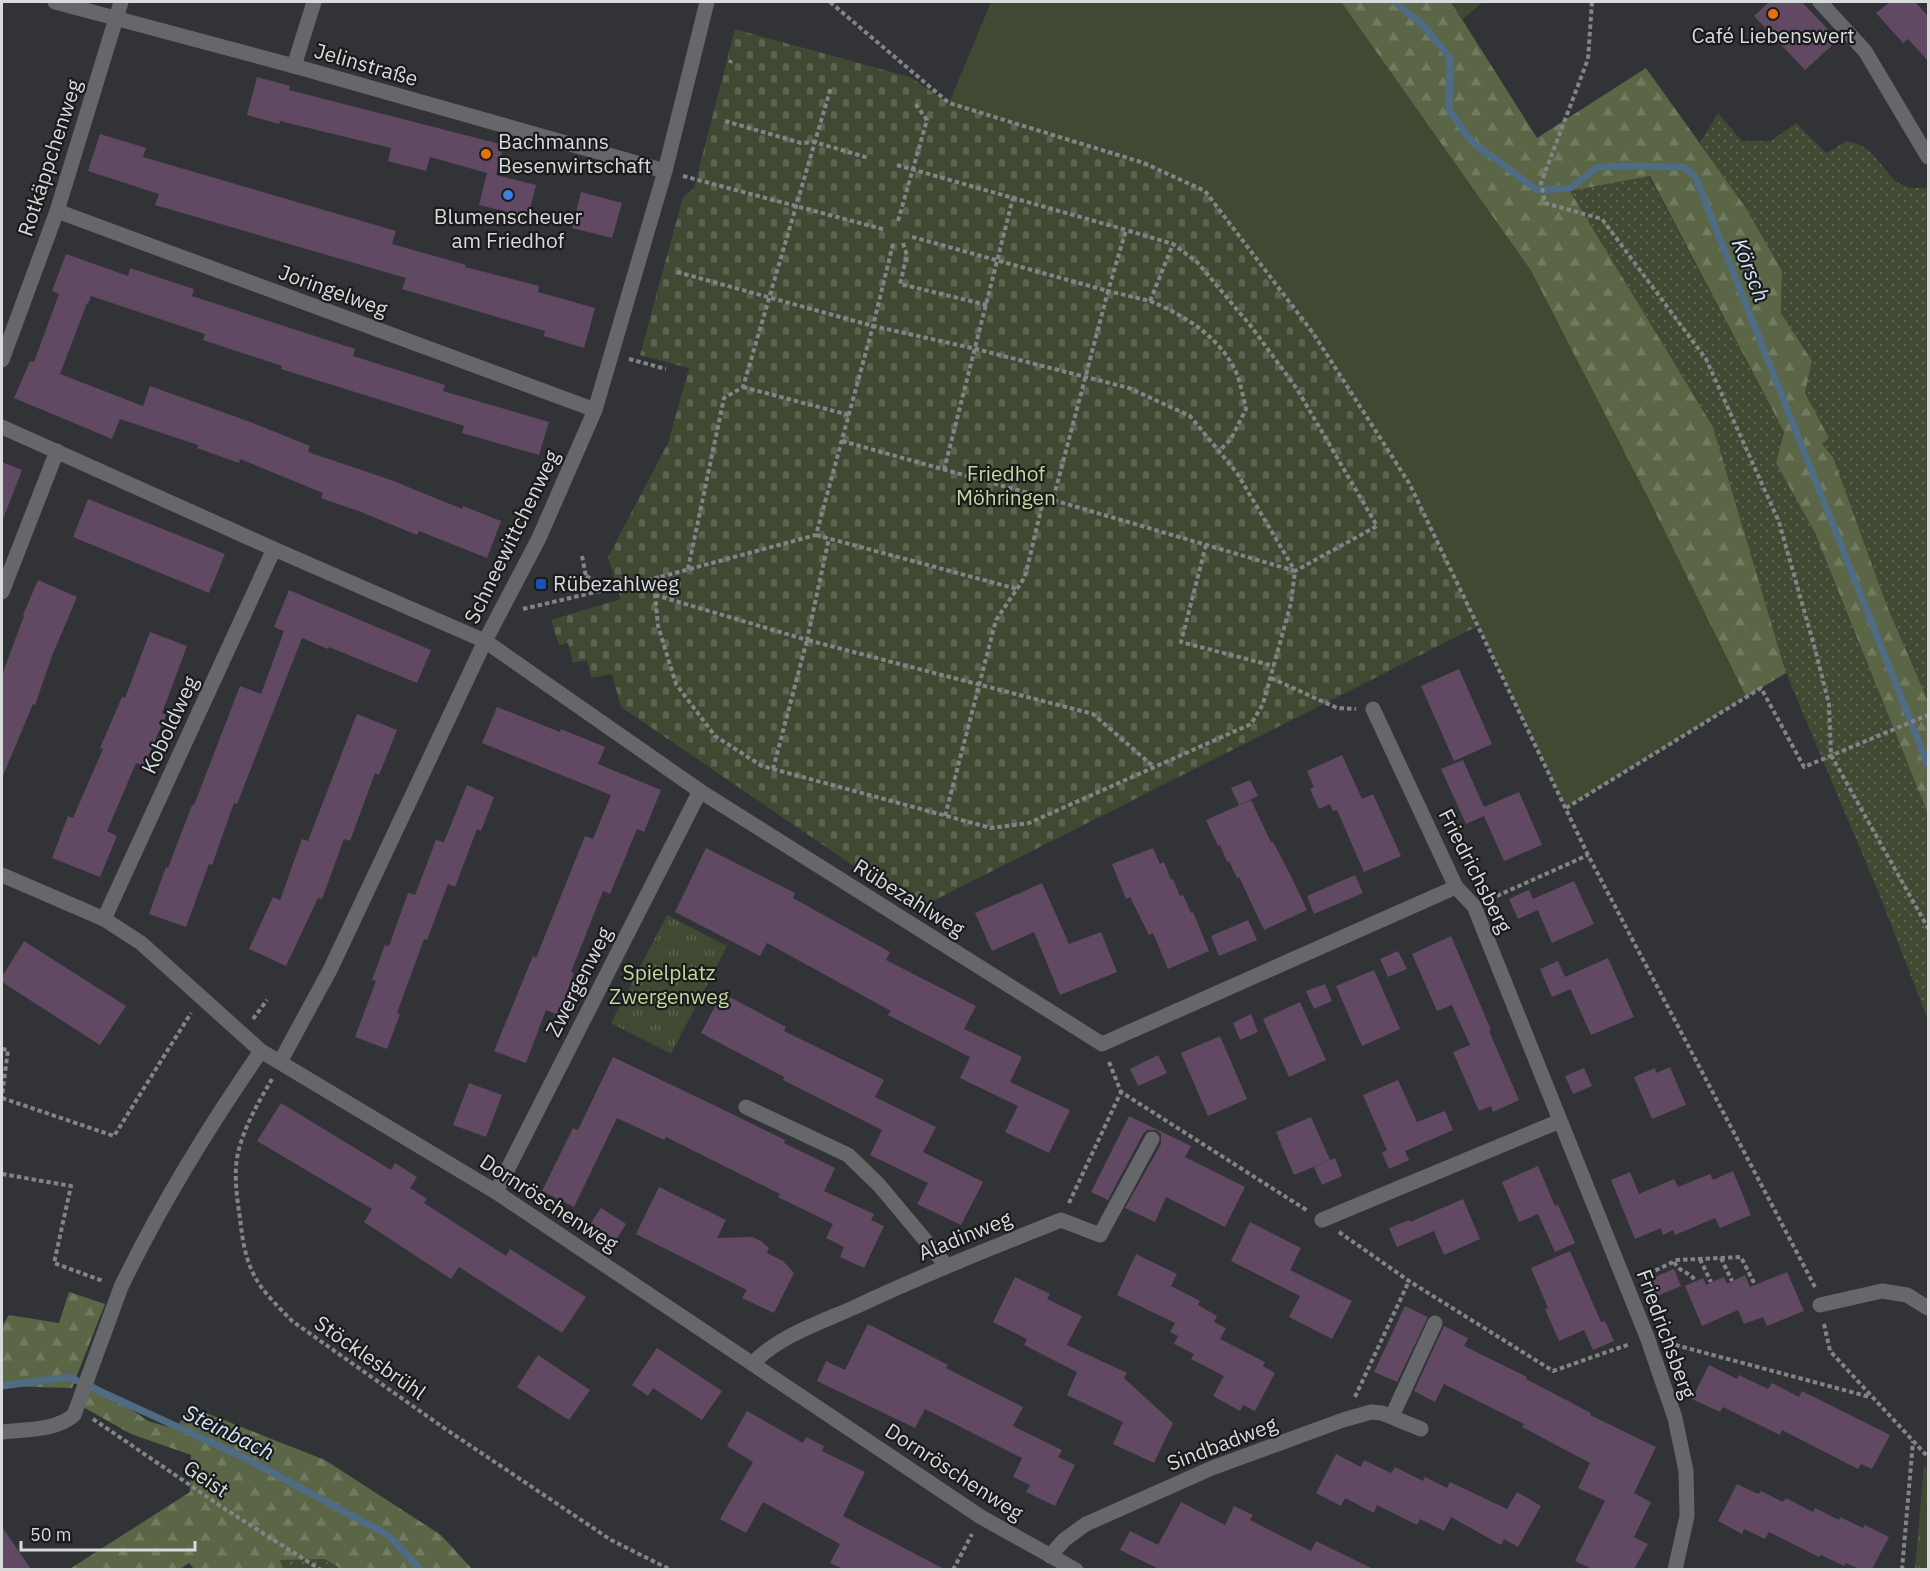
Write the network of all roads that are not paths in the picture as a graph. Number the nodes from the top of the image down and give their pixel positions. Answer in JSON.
{"nodes":[{"id":1,"x":55,"y":2,"type":"edge"},
{"id":2,"x":121,"y":2,"type":"edge"},
{"id":3,"x":314,"y":2,"type":"edge"},
{"id":4,"x":707,"y":2,"type":"edge"},
{"id":5,"x":1820,"y":2,"type":"edge"},
{"id":6,"x":116,"y":19,"type":"junction"},
{"id":7,"x":294,"y":66,"type":"junction"},
{"id":8,"x":1929,"y":158,"type":"edge"},
{"id":9,"x":665,"y":171,"type":"junction"},
{"id":10,"x":57,"y":211,"type":"junction"},
{"id":11,"x":2,"y":360,"type":"edge"},
{"id":12,"x":595,"y":410,"type":"junction"},
{"id":13,"x":2,"y":427,"type":"edge"},
{"id":14,"x":57,"y":451,"type":"junction"},
{"id":15,"x":274,"y":549,"type":"junction"},
{"id":16,"x":2,"y":592,"type":"edge"},
{"id":17,"x":485,"y":641,"type":"junction"},
{"id":18,"x":1373,"y":709,"type":"road end"},
{"id":19,"x":700,"y":791,"type":"junction"},
{"id":20,"x":2,"y":875,"type":"edge"},
{"id":21,"x":1456,"y":887,"type":"junction"},
{"id":22,"x":104,"y":919,"type":"junction"},
{"id":23,"x":261,"y":1051,"type":"junction"},
{"id":24,"x":280,"y":1062,"type":"junction"},
{"id":25,"x":746,"y":1107,"type":"dead end"},
{"id":26,"x":1560,"y":1121,"type":"junction"},
{"id":27,"x":1152,"y":1139,"type":"dead end"},
{"id":28,"x":496,"y":1192,"type":"junction"},
{"id":29,"x":1322,"y":1220,"type":"road end"},
{"id":30,"x":946,"y":1265,"type":"junction"},
{"id":31,"x":1820,"y":1305,"type":"road end"},
{"id":32,"x":1929,"y":1308,"type":"edge"},
{"id":33,"x":1435,"y":1323,"type":"dead end"},
{"id":34,"x":753,"y":1363,"type":"junction"},
{"id":35,"x":1392,"y":1416,"type":"junction"},
{"id":36,"x":1421,"y":1429,"type":"dead end"},
{"id":37,"x":2,"y":1432,"type":"edge"},
{"id":38,"x":1050,"y":1556,"type":"junction"},
{"id":39,"x":1680,"y":1568,"type":"edge"},
{"id":40,"x":1076,"y":1569,"type":"edge"}],
"edges":[{"from":1,"to":6,"type":"street","name":"Jelinstraße"},
{"from":2,"to":6,"type":"street","name":"Rotkäppchenweg"},
{"from":3,"to":7,"type":"street"},
{"from":4,"to":9,"type":"street","name":"Schneewittchenweg"},
{"from":5,"to":8,"type":"street"},
{"from":6,"to":7,"type":"street","name":"Jelinstraße"},
{"from":6,"to":10,"type":"street","name":"Rotkäppchenweg"},
{"from":7,"to":9,"type":"street","name":"Jelinstraße"},
{"from":9,"to":12,"type":"street","name":"Schneewittchenweg"},
{"from":10,"to":11,"type":"street","name":"Rotkäppchenweg"},
{"from":10,"to":12,"type":"street","name":"Joringelweg"},
{"from":12,"to":17,"type":"street","name":"Schneewittchenweg"},
{"from":13,"to":14,"type":"street","name":"Rübezahlweg"},
{"from":14,"to":15,"type":"street","name":"Rübezahlweg"},
{"from":14,"to":16,"type":"street"},
{"from":15,"to":17,"type":"street","name":"Rübezahlweg"},
{"from":15,"to":22,"type":"street","name":"Koboldweg"},
{"from":17,"to":19,"type":"street","name":"Rübezahlweg"},
{"from":17,"to":24,"type":"street","name":"Schneewittchenweg"},
{"from":18,"to":21,"type":"street","name":"Friedrichsberg"},
{"from":19,"to":21,"type":"street","name":"Rübezahlweg"},
{"from":19,"to":28,"type":"street","name":"Zwergenweg"},
{"from":20,"to":22,"type":"street","name":"Dornröschenweg"},
{"from":21,"to":26,"type":"street","name":"Friedrichsberg"},
{"from":22,"to":23,"type":"street","name":"Dornröschenweg"},
{"from":23,"to":24,"type":"street","name":"Dornröschenweg"},
{"from":23,"to":37,"type":"street"},
{"from":24,"to":28,"type":"street","name":"Dornröschenweg"},
{"from":25,"to":30,"type":"street"},
{"from":26,"to":29,"type":"street"},
{"from":26,"to":39,"type":"street","name":"Friedrichsberg"},
{"from":27,"to":30,"type":"street","name":"Aladinweg"},
{"from":28,"to":34,"type":"street","name":"Dornröschenweg"},
{"from":30,"to":34,"type":"street","name":"Aladinweg"},
{"from":31,"to":32,"type":"street"},
{"from":33,"to":35,"type":"street"},
{"from":34,"to":38,"type":"street","name":"Dornröschenweg"},
{"from":35,"to":36,"type":"street","name":"Sindbadweg"},
{"from":35,"to":38,"type":"street","name":"Sindbadweg"},
{"from":38,"to":40,"type":"street","name":"Dornröschenweg"}]}
